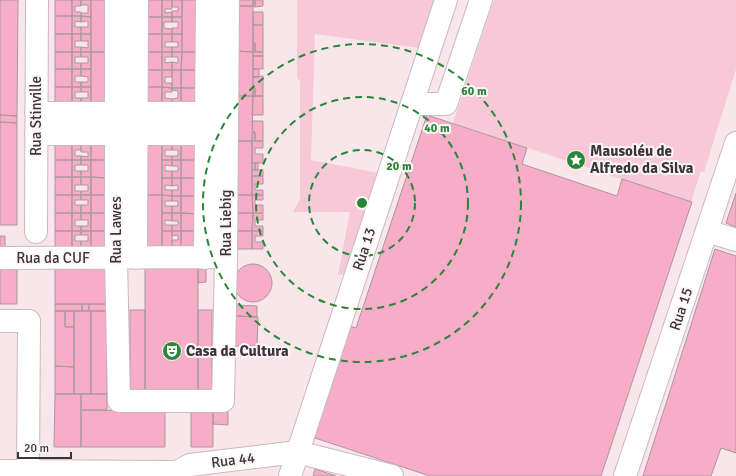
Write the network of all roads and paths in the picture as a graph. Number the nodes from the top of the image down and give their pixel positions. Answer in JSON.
{"nodes":[{"id":1,"x":36,"y":0,"type":"edge"},
{"id":2,"x":116,"y":0,"type":"edge"},
{"id":3,"x":136,"y":0,"type":"edge"},
{"id":4,"x":207,"y":0,"type":"edge"},
{"id":5,"x":228,"y":0,"type":"edge"},
{"id":6,"x":446,"y":0,"type":"edge"},
{"id":7,"x":481,"y":0,"type":"edge"},
{"id":8,"x":413,"y":104,"type":"junction"},
{"id":9,"x":36,"y":123,"type":"junction"},
{"id":10,"x":126,"y":123,"type":"junction"},
{"id":11,"x":217,"y":124,"type":"junction"},
{"id":12,"x":736,"y":143,"type":"edge"},
{"id":13,"x":707,"y":231,"type":"junction"},
{"id":14,"x":36,"y":232,"type":"dead end"},
{"id":15,"x":736,"y":240,"type":"edge"},
{"id":16,"x":0,"y":258,"type":"edge"},
{"id":17,"x":126,"y":258,"type":"junction"},
{"id":18,"x":216,"y":258,"type":"junction"},
{"id":19,"x":0,"y":321,"type":"edge"},
{"id":20,"x":178,"y":401,"type":"joint"},
{"id":21,"x":297,"y":452,"type":"junction"},
{"id":22,"x":0,"y":471,"type":"edge"},
{"id":23,"x":34,"y":473,"type":"edge"},
{"id":24,"x":290,"y":476,"type":"edge"},
{"id":25,"x":392,"y":476,"type":"edge"},
{"id":26,"x":625,"y":476,"type":"edge"}],
"edges":[{"from":1,"to":9,"type":"street","name":"Rua Stinville"},
{"from":2,"to":10,"type":"street","name":"Rua Lawes"},
{"from":3,"to":10,"type":"street","name":"Rua Lawes"},
{"from":4,"to":11,"type":"street","name":"Rua Liebig"},
{"from":5,"to":11,"type":"street","name":"Rua Liebig"},
{"from":6,"to":8,"type":"street","name":"Rua 13"},
{"from":7,"to":8,"type":"street"},
{"from":8,"to":21,"type":"street","name":"Rua 13"},
{"from":9,"to":10,"type":"street"},
{"from":9,"to":14,"type":"street","name":"Rua Stinville"},
{"from":10,"to":11,"type":"street"},
{"from":10,"to":17,"type":"street","name":"Rua Lawes"},
{"from":11,"to":18,"type":"street","name":"Rua Liebig"},
{"from":12,"to":13,"type":"street","name":"Rua 15"},
{"from":13,"to":15,"type":"street"},
{"from":13,"to":26,"type":"street","name":"Rua 15"},
{"from":16,"to":17,"type":"street","name":"Rua da CUF"},
{"from":17,"to":18,"type":"street","name":"Rua da CUF"},
{"from":17,"to":20,"type":"street","name":"Rua Lawes"},
{"from":18,"to":20,"type":"street","name":"Rua Liebig"},
{"from":19,"to":23,"type":"street"},
{"from":21,"to":23,"type":"street","name":"Rua 44"},
{"from":21,"to":24,"type":"street","name":"Rua 13"},
{"from":21,"to":25,"type":"street","name":"Rua 44"},
{"from":22,"to":23,"type":"street","name":"Rua 44"}]}
